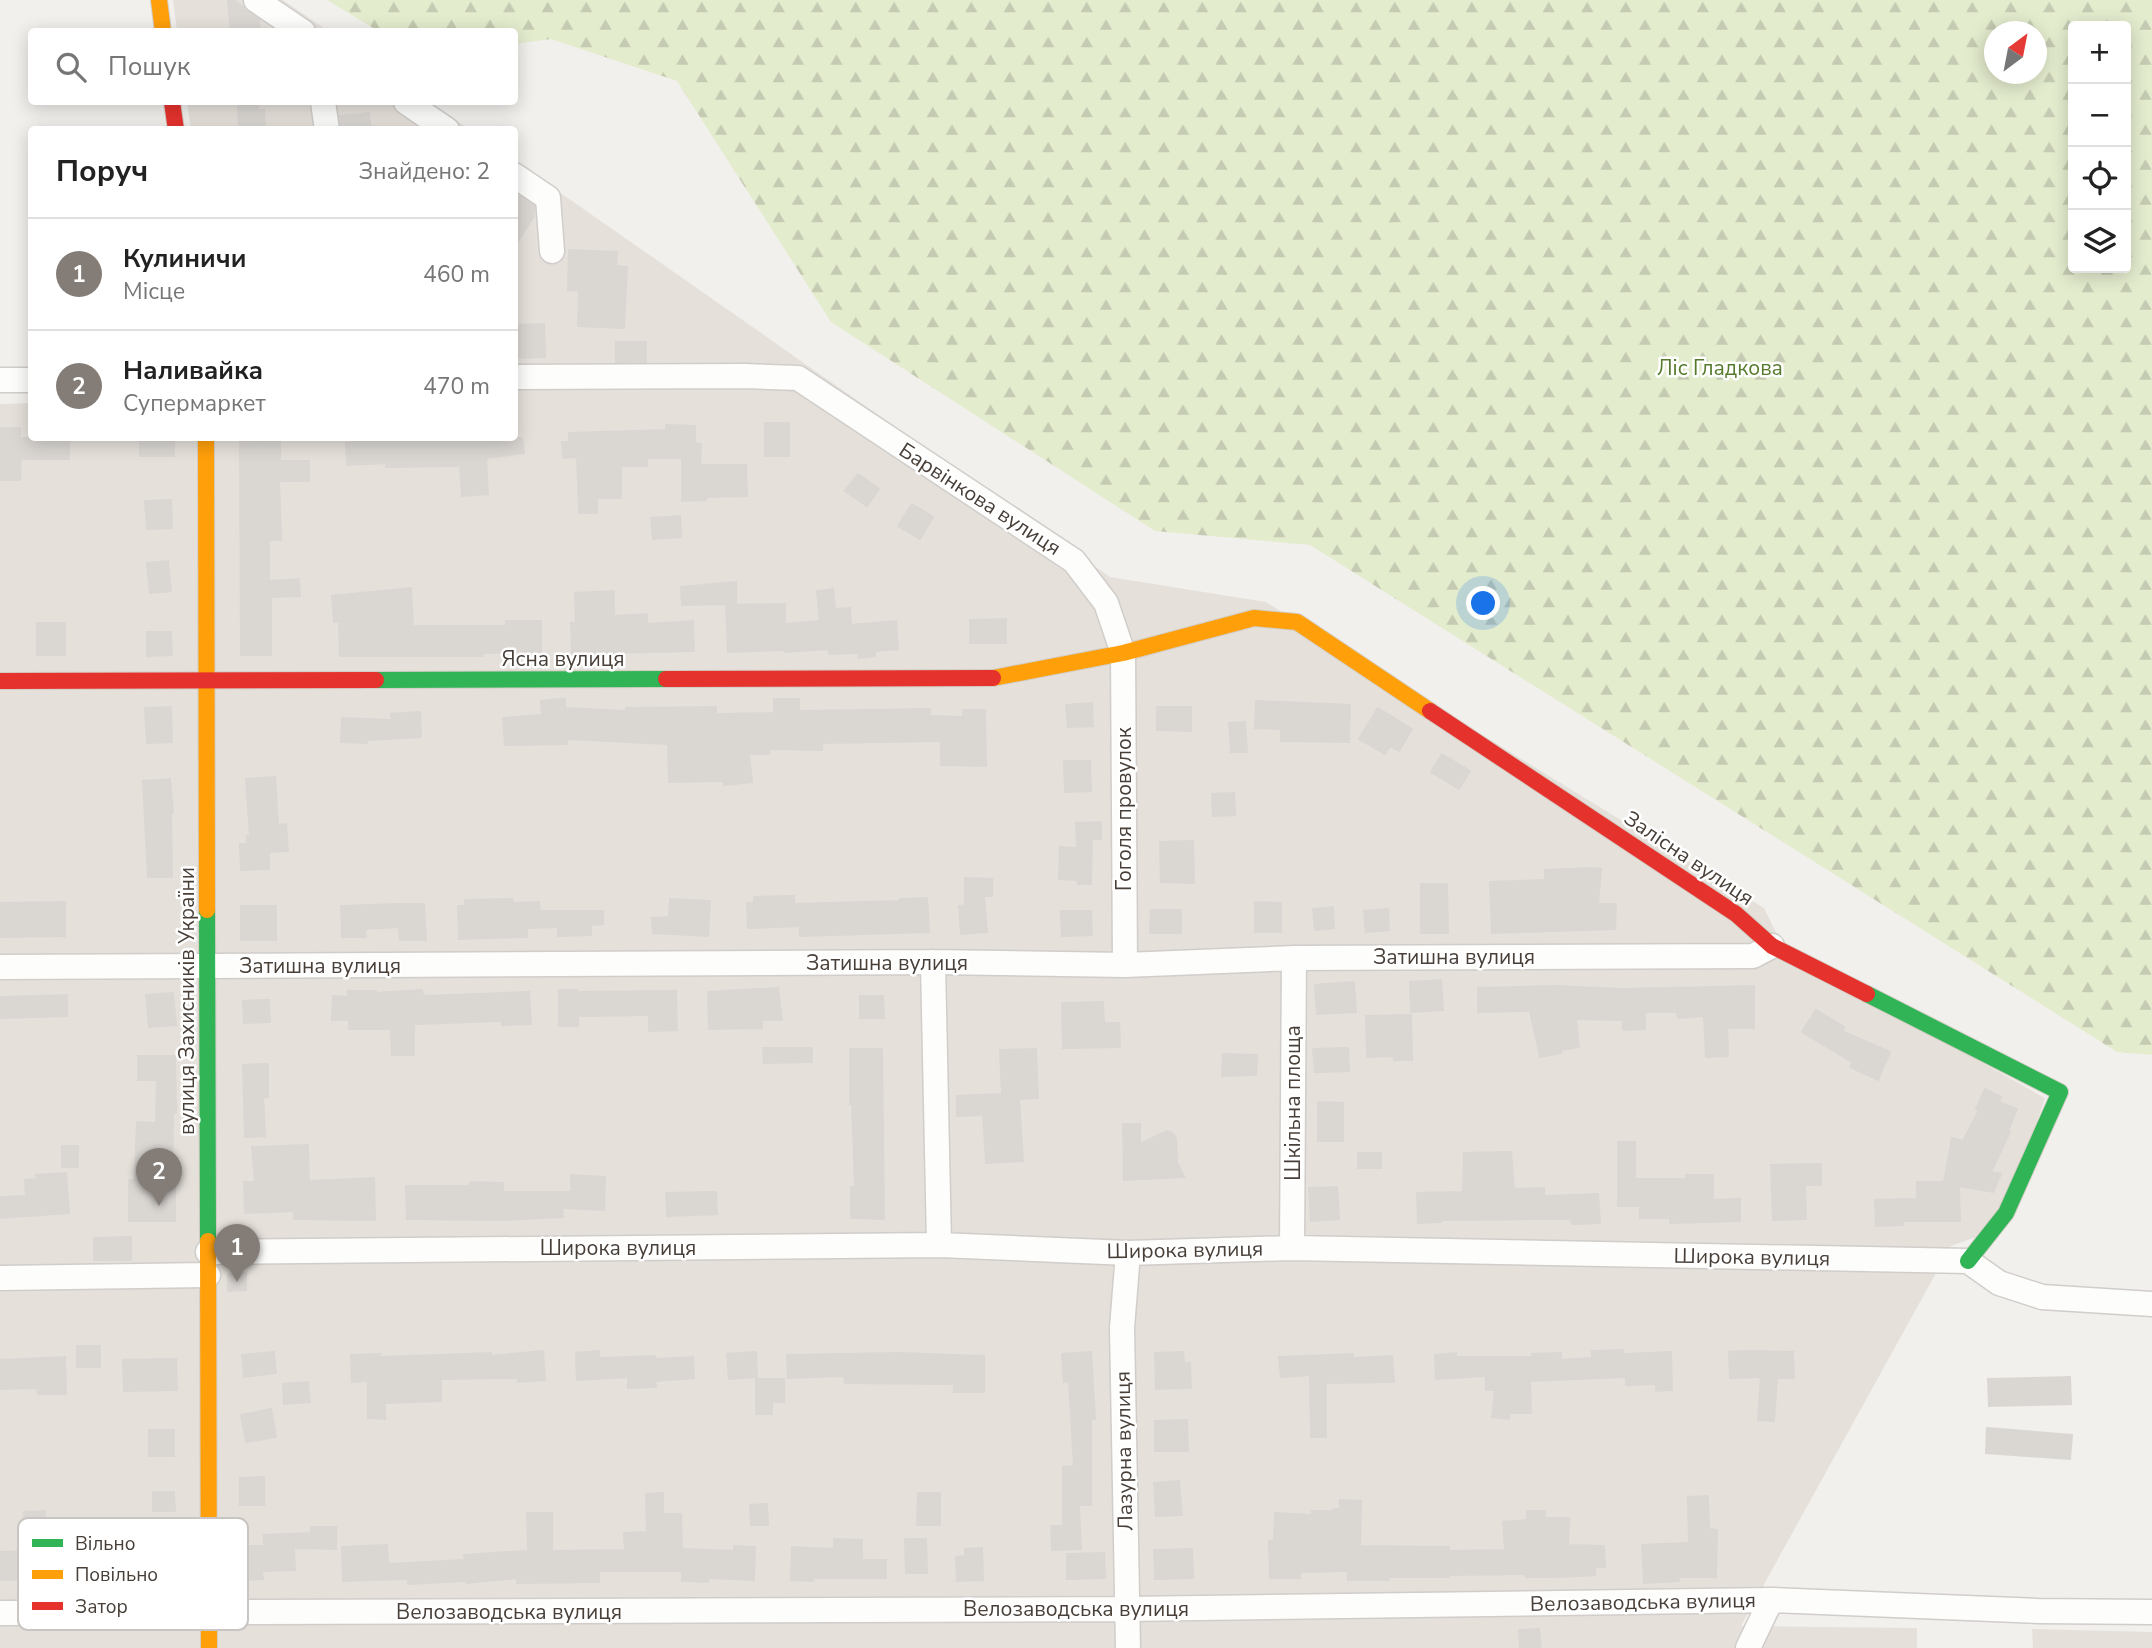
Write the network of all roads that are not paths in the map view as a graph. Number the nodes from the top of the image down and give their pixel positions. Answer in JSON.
{"nodes":[{"id":1,"x":159,"y":0,"type":"edge"},
{"id":2,"x":257,"y":0,"type":"edge"},
{"id":3,"x":162,"y":28,"type":"edge"},
{"id":4,"x":297,"y":28,"type":"edge"},
{"id":5,"x":172,"y":105,"type":"edge"},
{"id":6,"x":323,"y":105,"type":"edge"},
{"id":7,"x":410,"y":105,"type":"edge"},
{"id":8,"x":175,"y":126,"type":"edge"},
{"id":9,"x":326,"y":126,"type":"edge"},
{"id":10,"x":441,"y":126,"type":"edge"},
{"id":11,"x":518,"y":178,"type":"edge"},
{"id":12,"x":552,"y":251,"type":"dead end"},
{"id":13,"x":518,"y":377,"type":"edge"},
{"id":14,"x":0,"y":380,"type":"edge"},
{"id":15,"x":28,"y":380,"type":"edge"},
{"id":16,"x":206,"y":441,"type":"edge"},
{"id":17,"x":1123,"y":653,"type":"junction"},
{"id":18,"x":0,"y":681,"type":"edge"},
{"id":19,"x":207,"y":681,"type":"junction"},
{"id":20,"x":1772,"y":946,"type":"junction"},
{"id":21,"x":1294,"y":958,"type":"junction"},
{"id":22,"x":933,"y":962,"type":"junction"},
{"id":23,"x":1125,"y":965,"type":"junction"},
{"id":24,"x":208,"y":966,"type":"junction"},
{"id":25,"x":0,"y":967,"type":"edge"},
{"id":26,"x":939,"y":1245,"type":"junction"},
{"id":27,"x":1292,"y":1248,"type":"junction"},
{"id":28,"x":1128,"y":1253,"type":"junction"},
{"id":29,"x":1968,"y":1261,"type":"junction"},
{"id":30,"x":208,"y":1264,"type":"junction"},
{"id":31,"x":0,"y":1279,"type":"edge"},
{"id":32,"x":2152,"y":1304,"type":"edge"},
{"id":33,"x":209,"y":1518,"type":"edge"},
{"id":34,"x":1771,"y":1600,"type":"junction"},
{"id":35,"x":1127,"y":1609,"type":"junction"},
{"id":36,"x":2152,"y":1612,"type":"edge"},
{"id":37,"x":0,"y":1613,"type":"edge"},
{"id":38,"x":18,"y":1613,"type":"edge"},
{"id":39,"x":248,"y":1613,"type":"edge"},
{"id":40,"x":209,"y":1630,"type":"edge"},
{"id":41,"x":209,"y":1648,"type":"edge"},
{"id":42,"x":1128,"y":1648,"type":"edge"},
{"id":43,"x":1748,"y":1648,"type":"edge"}],
"edges":[{"from":1,"to":3,"type":"street"},
{"from":2,"to":4,"type":"street"},
{"from":5,"to":8,"type":"street"},
{"from":6,"to":9,"type":"street"},
{"from":7,"to":10,"type":"street"},
{"from":11,"to":12,"type":"street"},
{"from":13,"to":17,"type":"street","name":"Барвінкова вулиця"},
{"from":14,"to":15,"type":"street"},
{"from":16,"to":19,"type":"street","name":"вулиця Захисників України"},
{"from":17,"to":19,"type":"street","name":"Ясна вулиця"},
{"from":17,"to":20,"type":"street","name":"Залісна вулиця"},
{"from":17,"to":23,"type":"street","name":"Гоголя провулок"},
{"from":18,"to":19,"type":"street","name":"Ясна вулиця"},
{"from":19,"to":24,"type":"street","name":"вулиця Захисників України"},
{"from":20,"to":21,"type":"street","name":"Затишна вулиця"},
{"from":20,"to":29,"type":"street","name":"Залісна вулиця"},
{"from":21,"to":23,"type":"street","name":"Затишна вулиця"},
{"from":21,"to":27,"type":"street","name":"Шкільна площа"},
{"from":22,"to":23,"type":"street","name":"Затишна вулиця"},
{"from":22,"to":24,"type":"street","name":"Затишна вулиця"},
{"from":22,"to":26,"type":"street"},
{"from":24,"to":25,"type":"street","name":"Затишна вулиця"},
{"from":24,"to":30,"type":"street","name":"вулиця Захисників України"},
{"from":26,"to":28,"type":"street","name":"Широка вулиця"},
{"from":26,"to":30,"type":"street","name":"Широка вулиця"},
{"from":27,"to":28,"type":"street","name":"Широка вулиця"},
{"from":27,"to":29,"type":"street","name":"Широка вулиця"},
{"from":28,"to":35,"type":"street","name":"Лазурна вулиця"},
{"from":29,"to":32,"type":"street"},
{"from":30,"to":31,"type":"street","name":"Широка вулиця"},
{"from":30,"to":33,"type":"street","name":"вулиця Захисників України"},
{"from":34,"to":35,"type":"street","name":"Велозаводська вулиця"},
{"from":34,"to":36,"type":"street","name":"Велозаводська вулиця"},
{"from":34,"to":43,"type":"street"},
{"from":35,"to":39,"type":"street","name":"Велозаводська вулиця"},
{"from":35,"to":42,"type":"street","name":"Лазурна вулиця"},
{"from":37,"to":38,"type":"street","name":"Велозаводська вулиця"},
{"from":40,"to":41,"type":"street","name":"вулиця Захисників України"}]}
